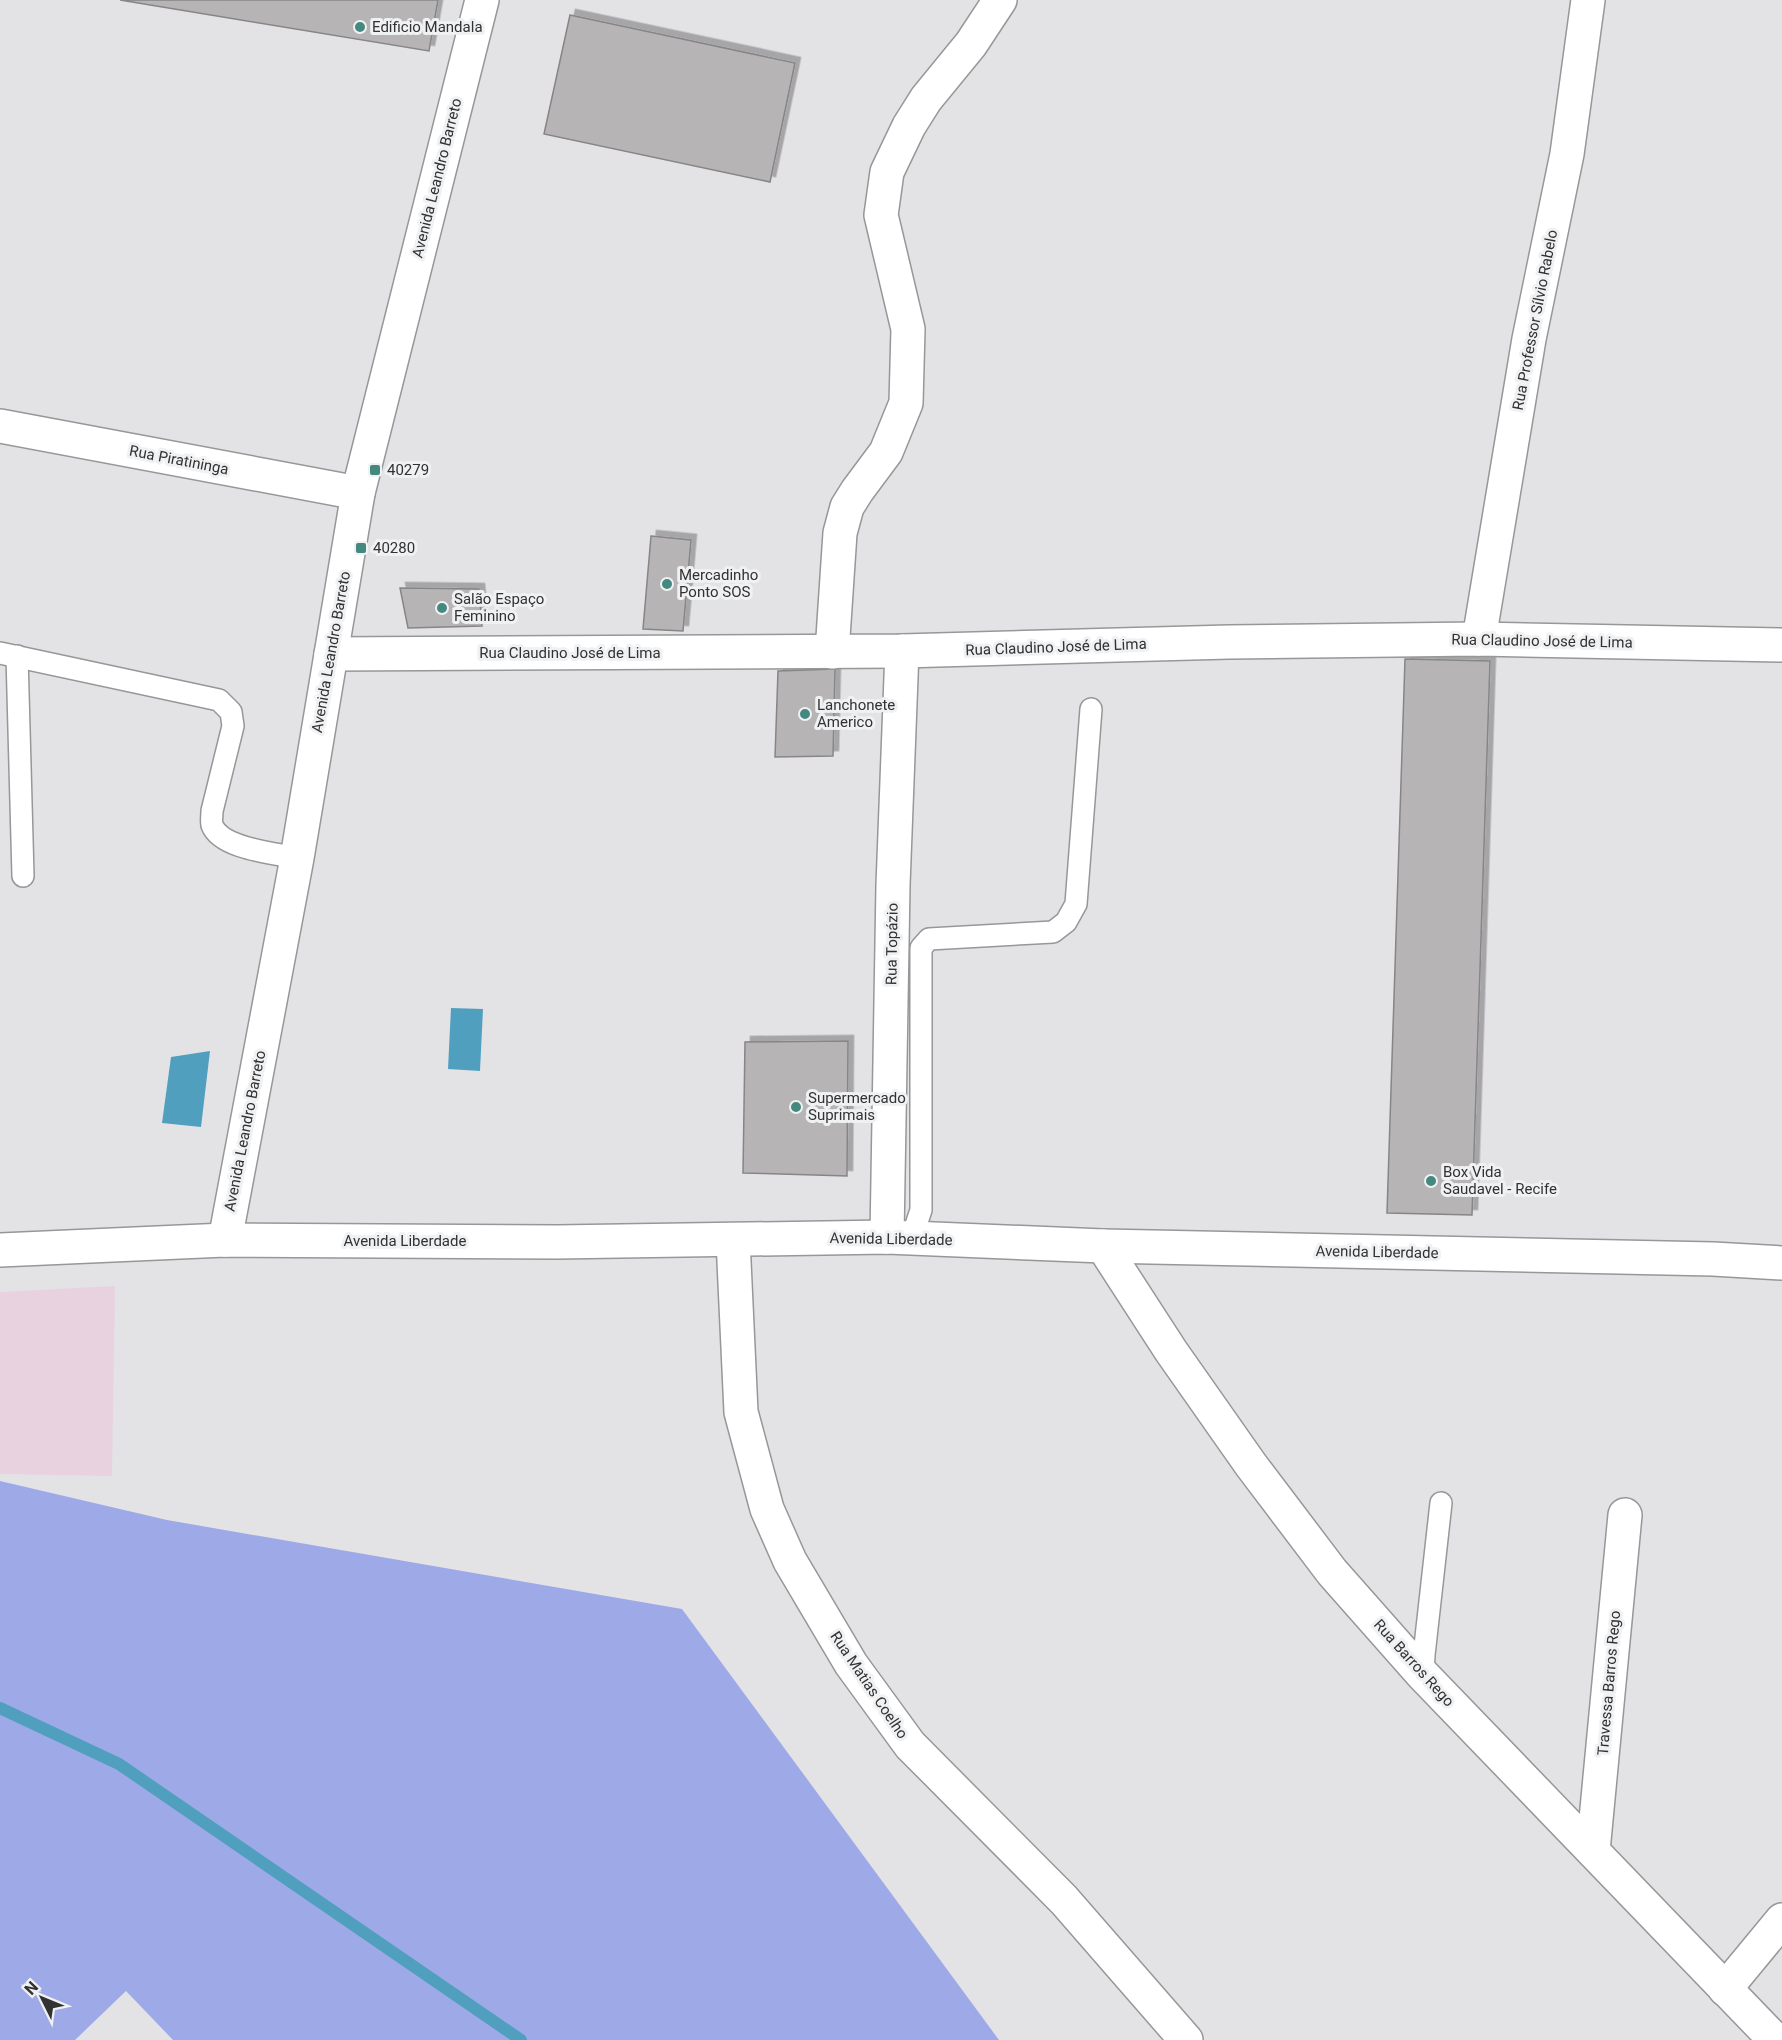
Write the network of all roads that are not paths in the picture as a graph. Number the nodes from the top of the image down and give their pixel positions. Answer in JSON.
{"nodes":[{"id":1,"x":482,"y":0,"type":"edge"},
{"id":2,"x":1000,"y":0,"type":"edge"},
{"id":3,"x":1588,"y":0,"type":"edge"},
{"id":4,"x":0,"y":426,"type":"edge"},
{"id":5,"x":358,"y":493,"type":"junction"},
{"id":6,"x":1479,"y":639,"type":"junction"},
{"id":7,"x":1782,"y":645,"type":"edge"},
{"id":8,"x":902,"y":651,"type":"junction"},
{"id":9,"x":832,"y":652,"type":"junction"},
{"id":10,"x":331,"y":654,"type":"junction"},
{"id":11,"x":8,"y":655,"type":"edge"},
{"id":12,"x":1091,"y":710,"type":"dead end"},
{"id":13,"x":297,"y":858,"type":"junction"},
{"id":14,"x":23,"y":876,"type":"dead end"},
{"id":15,"x":900,"y":1237,"type":"junction"},
{"id":16,"x":225,"y":1240,"type":"junction"},
{"id":17,"x":733,"y":1240,"type":"junction"},
{"id":18,"x":1103,"y":1246,"type":"junction"},
{"id":19,"x":0,"y":1250,"type":"edge"},
{"id":20,"x":1782,"y":1263,"type":"edge"},
{"id":21,"x":1441,"y":1503,"type":"dead end"},
{"id":22,"x":1624,"y":1515,"type":"dead end"},
{"id":23,"x":1423,"y":1675,"type":"junction"},
{"id":24,"x":1593,"y":1851,"type":"junction"},
{"id":25,"x":1782,"y":1920,"type":"edge"},
{"id":26,"x":1725,"y":1989,"type":"junction"},
{"id":27,"x":1186,"y":2040,"type":"edge"},
{"id":28,"x":1775,"y":2040,"type":"edge"}],
"edges":[{"from":1,"to":5,"type":"street","name":"Avenida Leandro Barreto"},
{"from":2,"to":9,"type":"street"},
{"from":3,"to":6,"type":"street","name":"Rua Professor Sílvio Rabelo"},
{"from":4,"to":5,"type":"street","name":"Rua Piratininga"},
{"from":5,"to":10,"type":"street","name":"Avenida Leandro Barreto"},
{"from":6,"to":7,"type":"street","name":"Rua Claudino José de Lima"},
{"from":6,"to":8,"type":"street","name":"Rua Claudino José de Lima"},
{"from":8,"to":9,"type":"street","name":"Rua Claudino José de Lima"},
{"from":8,"to":15,"type":"street","name":"Rua Topázio"},
{"from":9,"to":10,"type":"street","name":"Rua Claudino José de Lima"},
{"from":10,"to":13,"type":"street","name":"Avenida Leandro Barreto"},
{"from":11,"to":13,"type":"lane"},
{"from":11,"to":14,"type":"lane"},
{"from":12,"to":15,"type":"lane"},
{"from":13,"to":16,"type":"street","name":"Avenida Leandro Barreto"},
{"from":15,"to":17,"type":"street","name":"Avenida Liberdade"},
{"from":15,"to":18,"type":"street","name":"Avenida Liberdade"},
{"from":16,"to":17,"type":"street","name":"Avenida Liberdade"},
{"from":16,"to":19,"type":"street","name":"Avenida Liberdade"},
{"from":17,"to":27,"type":"street","name":"Rua Matias Coelho"},
{"from":18,"to":20,"type":"street","name":"Avenida Liberdade"},
{"from":18,"to":23,"type":"street","name":"Rua Barros Rego"},
{"from":21,"to":23,"type":"lane"},
{"from":22,"to":24,"type":"street","name":"Travessa Barros Rego"},
{"from":23,"to":24,"type":"street","name":"Rua Barros Rego"},
{"from":24,"to":26,"type":"street","name":"Rua Barros Rego"},
{"from":25,"to":26,"type":"street"},
{"from":26,"to":28,"type":"street","name":"Rua Barros Rego"}]}
